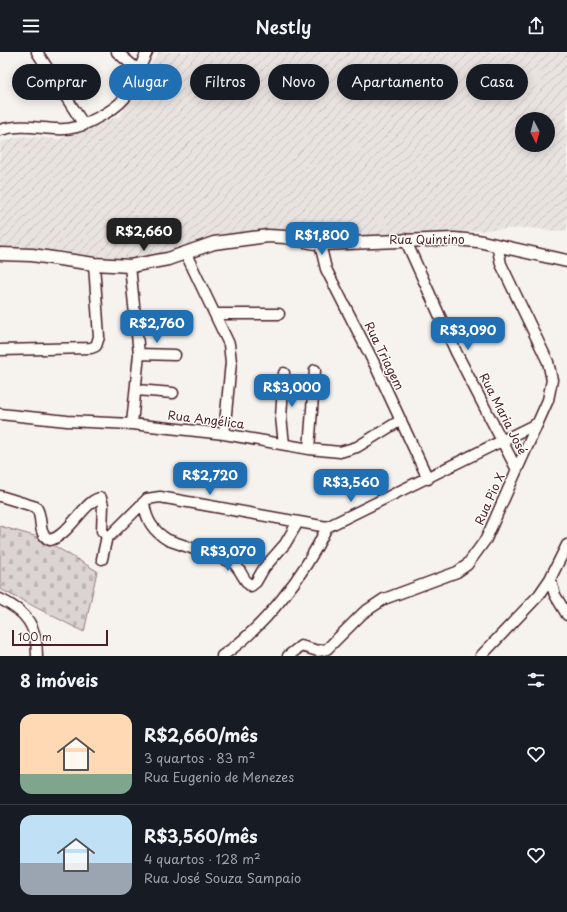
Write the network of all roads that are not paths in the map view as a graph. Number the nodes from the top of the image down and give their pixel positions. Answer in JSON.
{"nodes":[{"id":1,"x":37,"y":52,"type":"edge"},
{"id":2,"x":117,"y":52,"type":"edge"},
{"id":3,"x":147,"y":52,"type":"edge"},
{"id":4,"x":131,"y":64,"type":"edge"},
{"id":5,"x":142,"y":64,"type":"edge"},
{"id":6,"x":123,"y":100,"type":"edge"},
{"id":7,"x":84,"y":125,"type":"junction"},
{"id":8,"x":0,"y":130,"type":"edge"},
{"id":9,"x":405,"y":239,"type":"junction"},
{"id":10,"x":320,"y":244,"type":"junction"},
{"id":11,"x":497,"y":245,"type":"junction"},
{"id":12,"x":0,"y":254,"type":"edge"},
{"id":13,"x":186,"y":254,"type":"junction"},
{"id":14,"x":567,"y":261,"type":"edge"},
{"id":15,"x":94,"y":264,"type":"junction"},
{"id":16,"x":130,"y":266,"type":"junction"},
{"id":17,"x":216,"y":314,"type":"junction"},
{"id":18,"x":279,"y":314,"type":"dead end"},
{"id":19,"x":0,"y":350,"type":"edge"},
{"id":20,"x":139,"y":354,"type":"junction"},
{"id":21,"x":175,"y":355,"type":"dead end"},
{"id":22,"x":315,"y":370,"type":"dead end"},
{"id":23,"x":284,"y":373,"type":"dead end"},
{"id":24,"x":137,"y":390,"type":"junction"},
{"id":25,"x":173,"y":393,"type":"dead end"},
{"id":26,"x":0,"y":414,"type":"edge"},
{"id":27,"x":400,"y":420,"type":"junction"},
{"id":28,"x":538,"y":423,"type":"junction"},
{"id":29,"x":132,"y":424,"type":"junction"},
{"id":30,"x":224,"y":434,"type":"junction"},
{"id":31,"x":502,"y":442,"type":"junction"},
{"id":32,"x":284,"y":444,"type":"junction"},
{"id":33,"x":308,"y":449,"type":"junction"},
{"id":34,"x":517,"y":470,"type":"junction"},
{"id":35,"x":428,"y":479,"type":"junction"},
{"id":36,"x":0,"y":496,"type":"edge"},
{"id":37,"x":144,"y":503,"type":"junction"},
{"id":38,"x":298,"y":522,"type":"junction"},
{"id":39,"x":327,"y":527,"type":"junction"},
{"id":40,"x":107,"y":536,"type":"junction"},
{"id":41,"x":567,"y":545,"type":"edge"},
{"id":42,"x":102,"y":559,"type":"dead end"},
{"id":43,"x":550,"y":579,"type":"junction"},
{"id":44,"x":0,"y":599,"type":"edge"},
{"id":45,"x":567,"y":615,"type":"edge"},
{"id":46,"x":337,"y":638,"type":"junction"},
{"id":47,"x":480,"y":655,"type":"edge"},
{"id":48,"x":37,"y":656,"type":"edge"},
{"id":49,"x":222,"y":656,"type":"edge"},
{"id":50,"x":288,"y":656,"type":"edge"},
{"id":51,"x":326,"y":656,"type":"edge"}],
"edges":[{"from":1,"to":7,"type":"street"},
{"from":2,"to":4,"type":"street"},
{"from":3,"to":5,"type":"street"},
{"from":6,"to":7,"type":"street"},
{"from":7,"to":8,"type":"street"},
{"from":9,"to":10,"type":"main road","name":"Rua Quintino"},
{"from":9,"to":11,"type":"main road","name":"Rua Quintino"},
{"from":9,"to":31,"type":"street","name":"Rua Maria José"},
{"from":10,"to":13,"type":"main road","name":"Rua Quintino"},
{"from":10,"to":27,"type":"street","name":"Rua Triagem"},
{"from":11,"to":14,"type":"main road","name":"Rua Quintino"},
{"from":11,"to":28,"type":"street","name":"Rua Pio X"},
{"from":12,"to":15,"type":"main road","name":"Rua Quintino"},
{"from":13,"to":16,"type":"main road","name":"Rua Quintino"},
{"from":13,"to":17,"type":"street"},
{"from":15,"to":16,"type":"main road","name":"Rua Quintino"},
{"from":15,"to":19,"type":"street"},
{"from":16,"to":20,"type":"street"},
{"from":17,"to":18,"type":"street"},
{"from":17,"to":30,"type":"street"},
{"from":20,"to":21,"type":"street"},
{"from":20,"to":24,"type":"street"},
{"from":22,"to":33,"type":"street"},
{"from":23,"to":32,"type":"street"},
{"from":24,"to":25,"type":"street"},
{"from":24,"to":29,"type":"street"},
{"from":26,"to":29,"type":"street","name":"Rua Angélica"},
{"from":27,"to":33,"type":"street","name":"Rua Angélica"},
{"from":27,"to":35,"type":"street","name":"Rua Triagem"},
{"from":28,"to":31,"type":"street"},
{"from":28,"to":34,"type":"street","name":"Rua Pio X"},
{"from":29,"to":30,"type":"street","name":"Rua Angélica"},
{"from":30,"to":32,"type":"street","name":"Rua Angélica"},
{"from":31,"to":34,"type":"street","name":"Rua Maria José"},
{"from":31,"to":35,"type":"street"},
{"from":32,"to":33,"type":"street","name":"Rua Angélica"},
{"from":34,"to":46,"type":"street","name":"Rua Pio X"},
{"from":35,"to":39,"type":"street"},
{"from":36,"to":40,"type":"street"},
{"from":37,"to":38,"type":"street"},
{"from":37,"to":38,"type":"street"},
{"from":37,"to":40,"type":"street"},
{"from":38,"to":39,"type":"street"},
{"from":39,"to":49,"type":"street"},
{"from":40,"to":42,"type":"street"},
{"from":41,"to":43,"type":"street"},
{"from":43,"to":45,"type":"street"},
{"from":43,"to":47,"type":"street"},
{"from":44,"to":48,"type":"street"},
{"from":46,"to":50,"type":"street","name":"Rua Pio X"},
{"from":46,"to":51,"type":"street"}]}
